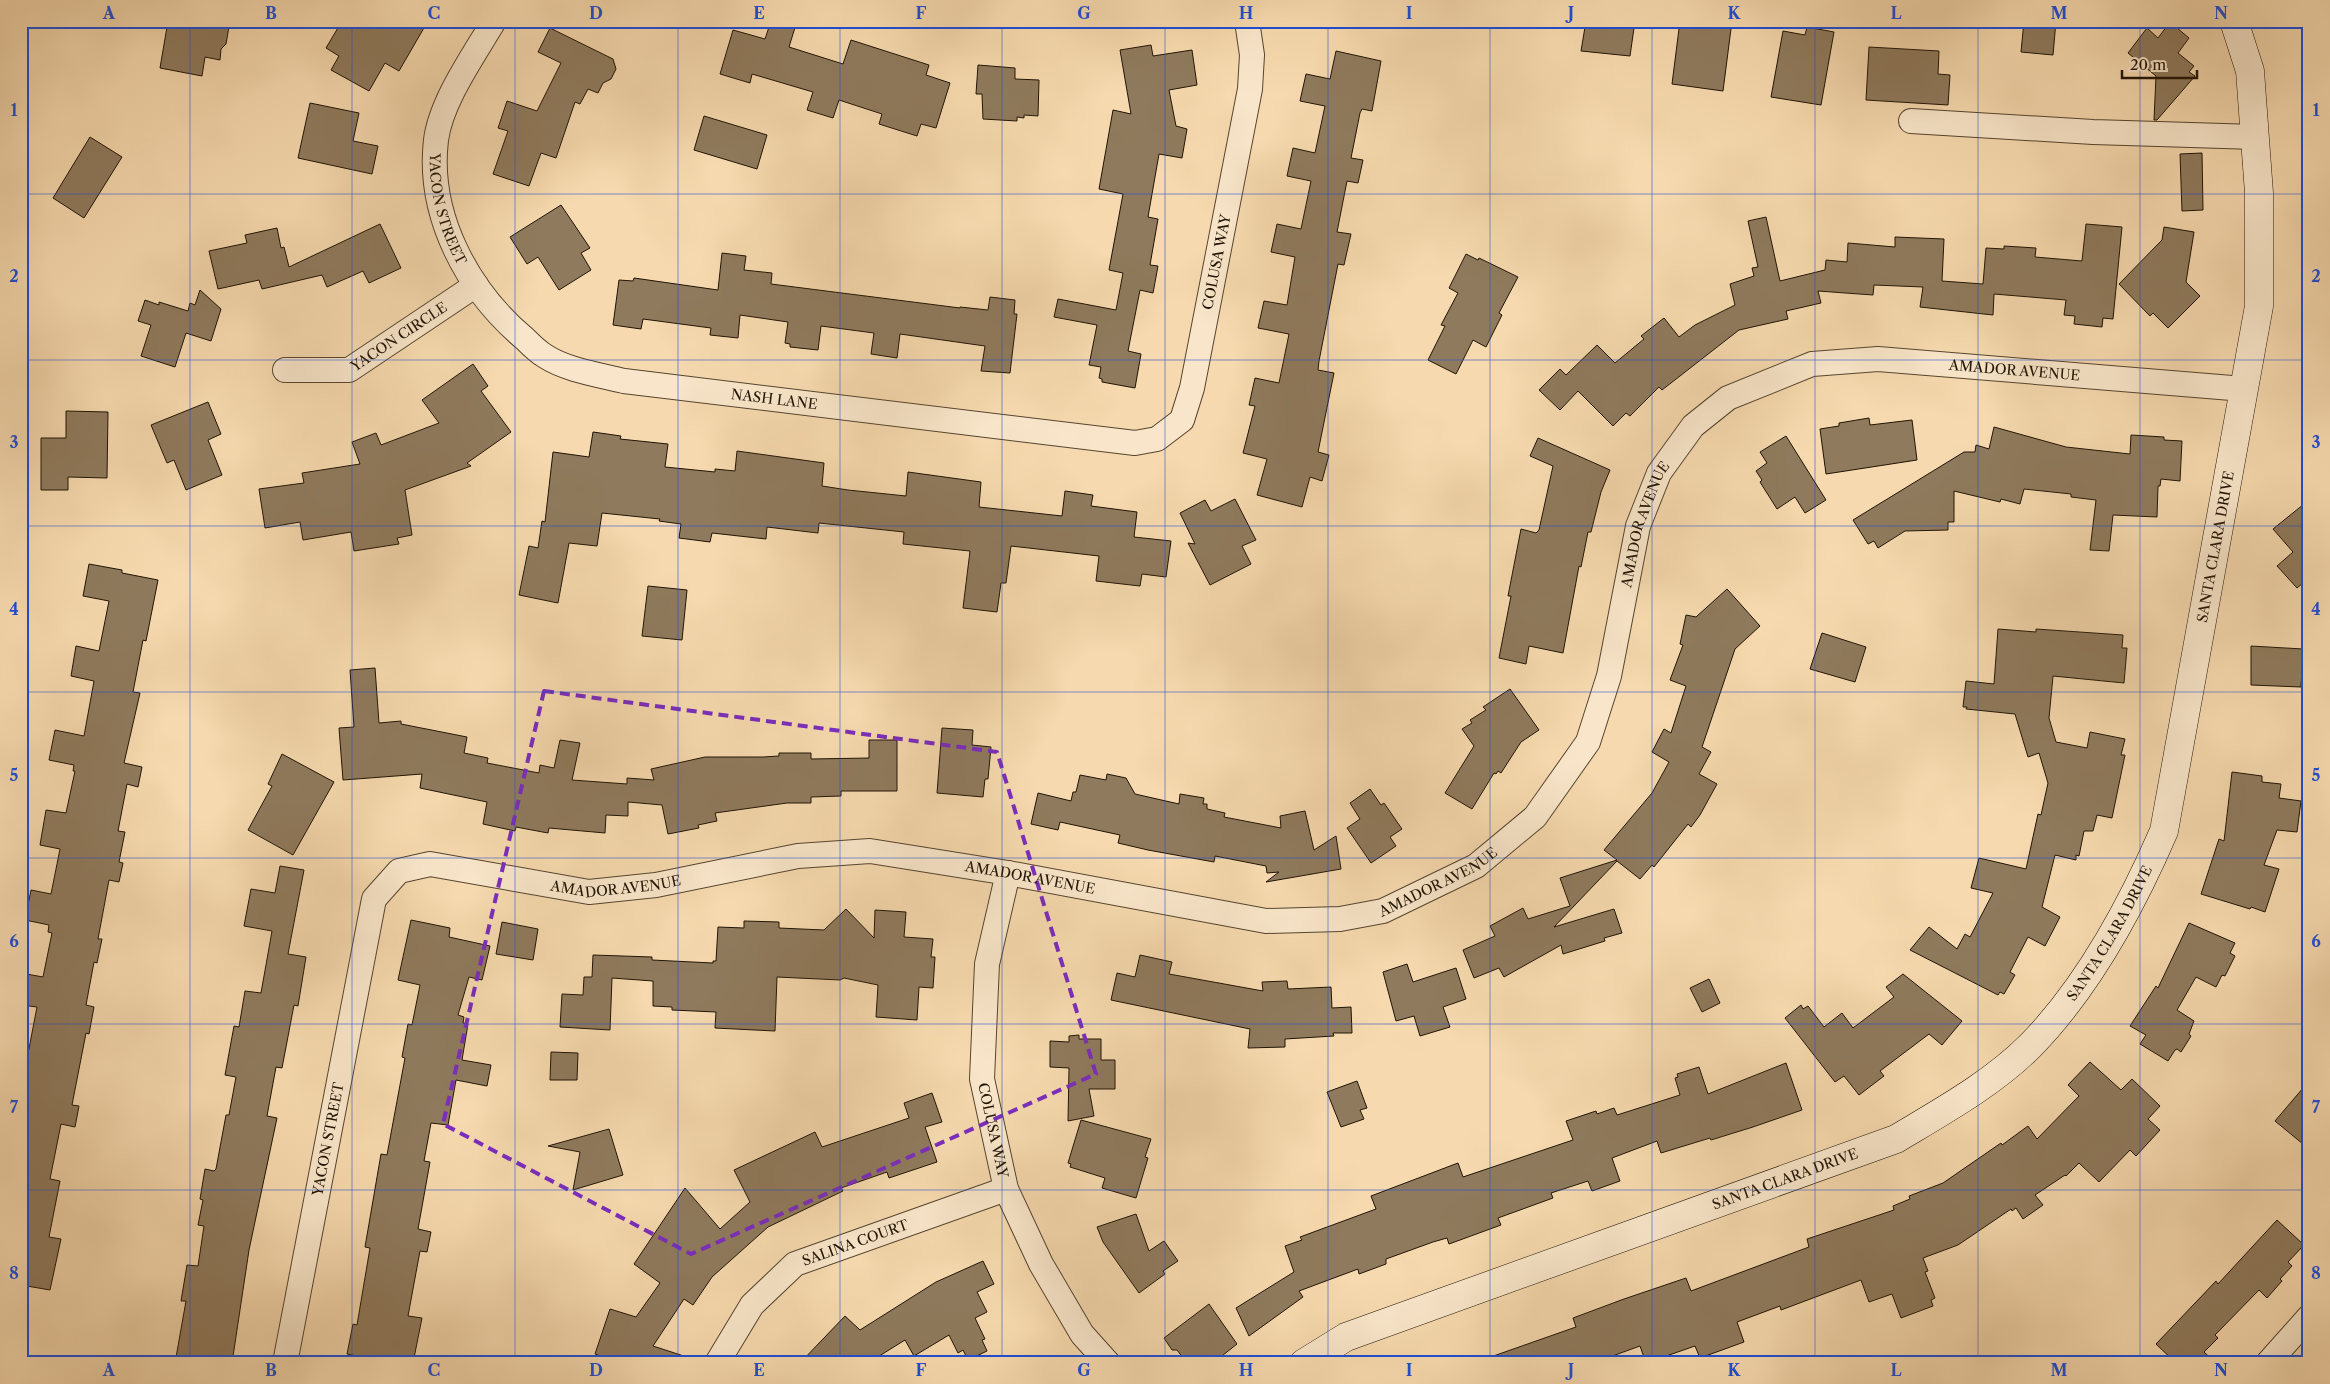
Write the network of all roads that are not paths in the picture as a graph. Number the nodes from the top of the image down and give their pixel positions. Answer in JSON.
{"nodes":[{"id":1,"x":494,"y":21,"type":"edge"},
{"id":2,"x":1247,"y":21,"type":"edge"},
{"id":3,"x":2234,"y":21,"type":"edge"},
{"id":4,"x":1911,"y":121,"type":"dead end"},
{"id":5,"x":2256,"y":137,"type":"junction"},
{"id":6,"x":476,"y":285,"type":"junction"},
{"id":7,"x":285,"y":370,"type":"dead end"},
{"id":8,"x":2244,"y":390,"type":"junction"},
{"id":9,"x":1106,"y":440,"type":"joint"},
{"id":10,"x":1008,"y":873,"type":"junction"},
{"id":11,"x":371,"y":916,"type":"joint"},
{"id":12,"x":1006,"y":1189,"type":"junction"},
{"id":13,"x":2309,"y":1317,"type":"edge"},
{"id":14,"x":285,"y":1363,"type":"edge"},
{"id":15,"x":717,"y":1363,"type":"edge"},
{"id":16,"x":1108,"y":1363,"type":"edge"},
{"id":17,"x":1304,"y":1363,"type":"edge"},
{"id":18,"x":2268,"y":1363,"type":"edge"}],
"edges":[{"from":1,"to":6,"type":"street","name":"YACON STREET"},
{"from":2,"to":9,"type":"street","name":"COLUSA WAY"},
{"from":3,"to":5,"type":"street","name":"SANTA CLARA DRIVE"},
{"from":4,"to":5,"type":"street"},
{"from":5,"to":8,"type":"street","name":"SANTA CLARA DRIVE"},
{"from":6,"to":7,"type":"street","name":"YACON CIRCLE"},
{"from":6,"to":9,"type":"street","name":"NASH LANE"},
{"from":8,"to":10,"type":"street","name":"AMADOR AVENUE"},
{"from":8,"to":17,"type":"street","name":"SANTA CLARA DRIVE"},
{"from":10,"to":11,"type":"street","name":"AMADOR AVENUE"},
{"from":10,"to":12,"type":"street","name":"COLUSA WAY"},
{"from":11,"to":14,"type":"street","name":"YACON STREET"},
{"from":12,"to":15,"type":"street","name":"SALINA COURT"},
{"from":12,"to":16,"type":"street","name":"COLUSA WAY"},
{"from":13,"to":18,"type":"street"}]}
